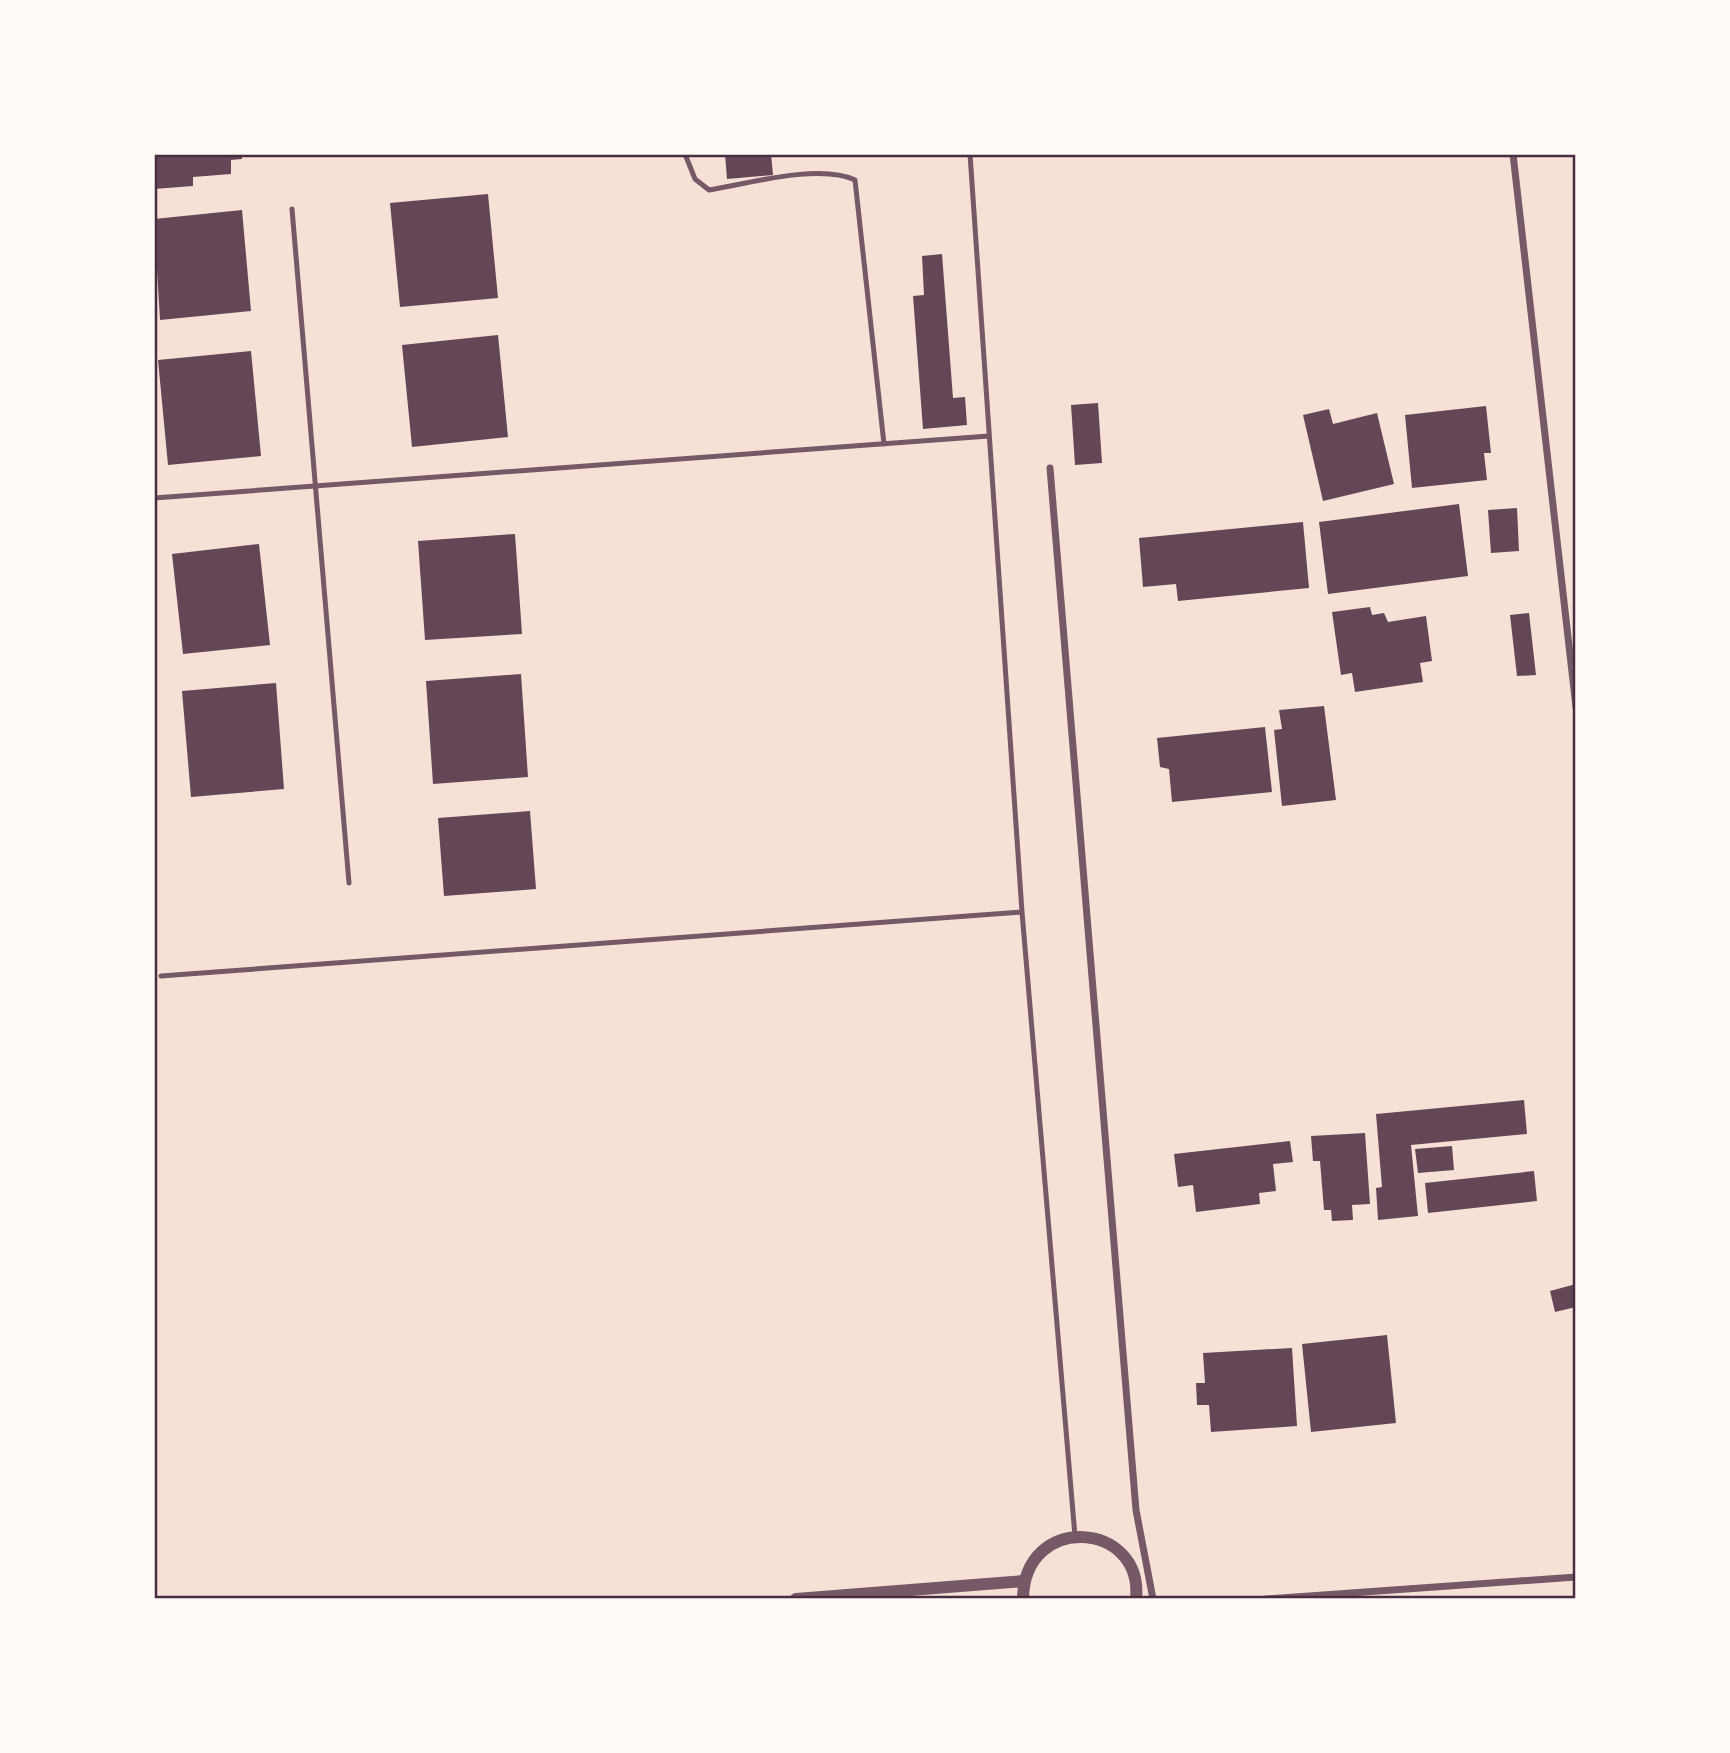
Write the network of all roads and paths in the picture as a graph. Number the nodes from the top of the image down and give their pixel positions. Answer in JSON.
{"nodes":[{"id":1,"x":685,"y":154,"type":"edge"},
{"id":2,"x":970,"y":154,"type":"edge"},
{"id":3,"x":1513,"y":154,"type":"edge"},
{"id":4,"x":292,"y":209,"type":"dead end"},
{"id":5,"x":989,"y":436,"type":"junction"},
{"id":6,"x":884,"y":444,"type":"junction"},
{"id":7,"x":1051,"y":468,"type":"dead end"},
{"id":8,"x":314,"y":486,"type":"junction"},
{"id":9,"x":154,"y":498,"type":"edge"},
{"id":10,"x":1576,"y":707,"type":"edge"},
{"id":11,"x":349,"y":883,"type":"dead end"},
{"id":12,"x":1022,"y":912,"type":"junction"},
{"id":13,"x":161,"y":976,"type":"dead end"},
{"id":14,"x":1075,"y":1536,"type":"junction"},
{"id":15,"x":1576,"y":1577,"type":"edge"},
{"id":16,"x":1024,"y":1581,"type":"junction"},
{"id":17,"x":796,"y":1599,"type":"edge"},
{"id":18,"x":1023,"y":1599,"type":"edge"},
{"id":19,"x":1136,"y":1599,"type":"edge"},
{"id":20,"x":1153,"y":1599,"type":"edge"},
{"id":21,"x":1266,"y":1599,"type":"edge"}],
"edges":[{"from":1,"to":6,"type":"lane"},
{"from":2,"to":5,"type":"lane"},
{"from":3,"to":10,"type":"street"},
{"from":4,"to":8,"type":"lane"},
{"from":5,"to":6,"type":"lane"},
{"from":5,"to":12,"type":"lane"},
{"from":6,"to":8,"type":"lane"},
{"from":7,"to":20,"type":"street"},
{"from":8,"to":9,"type":"lane"},
{"from":8,"to":11,"type":"lane"},
{"from":12,"to":13,"type":"lane"},
{"from":12,"to":14,"type":"lane"},
{"from":14,"to":16,"type":"street"},
{"from":14,"to":19,"type":"street"},
{"from":15,"to":21,"type":"street"},
{"from":16,"to":17,"type":"street"},
{"from":16,"to":18,"type":"street"}]}
